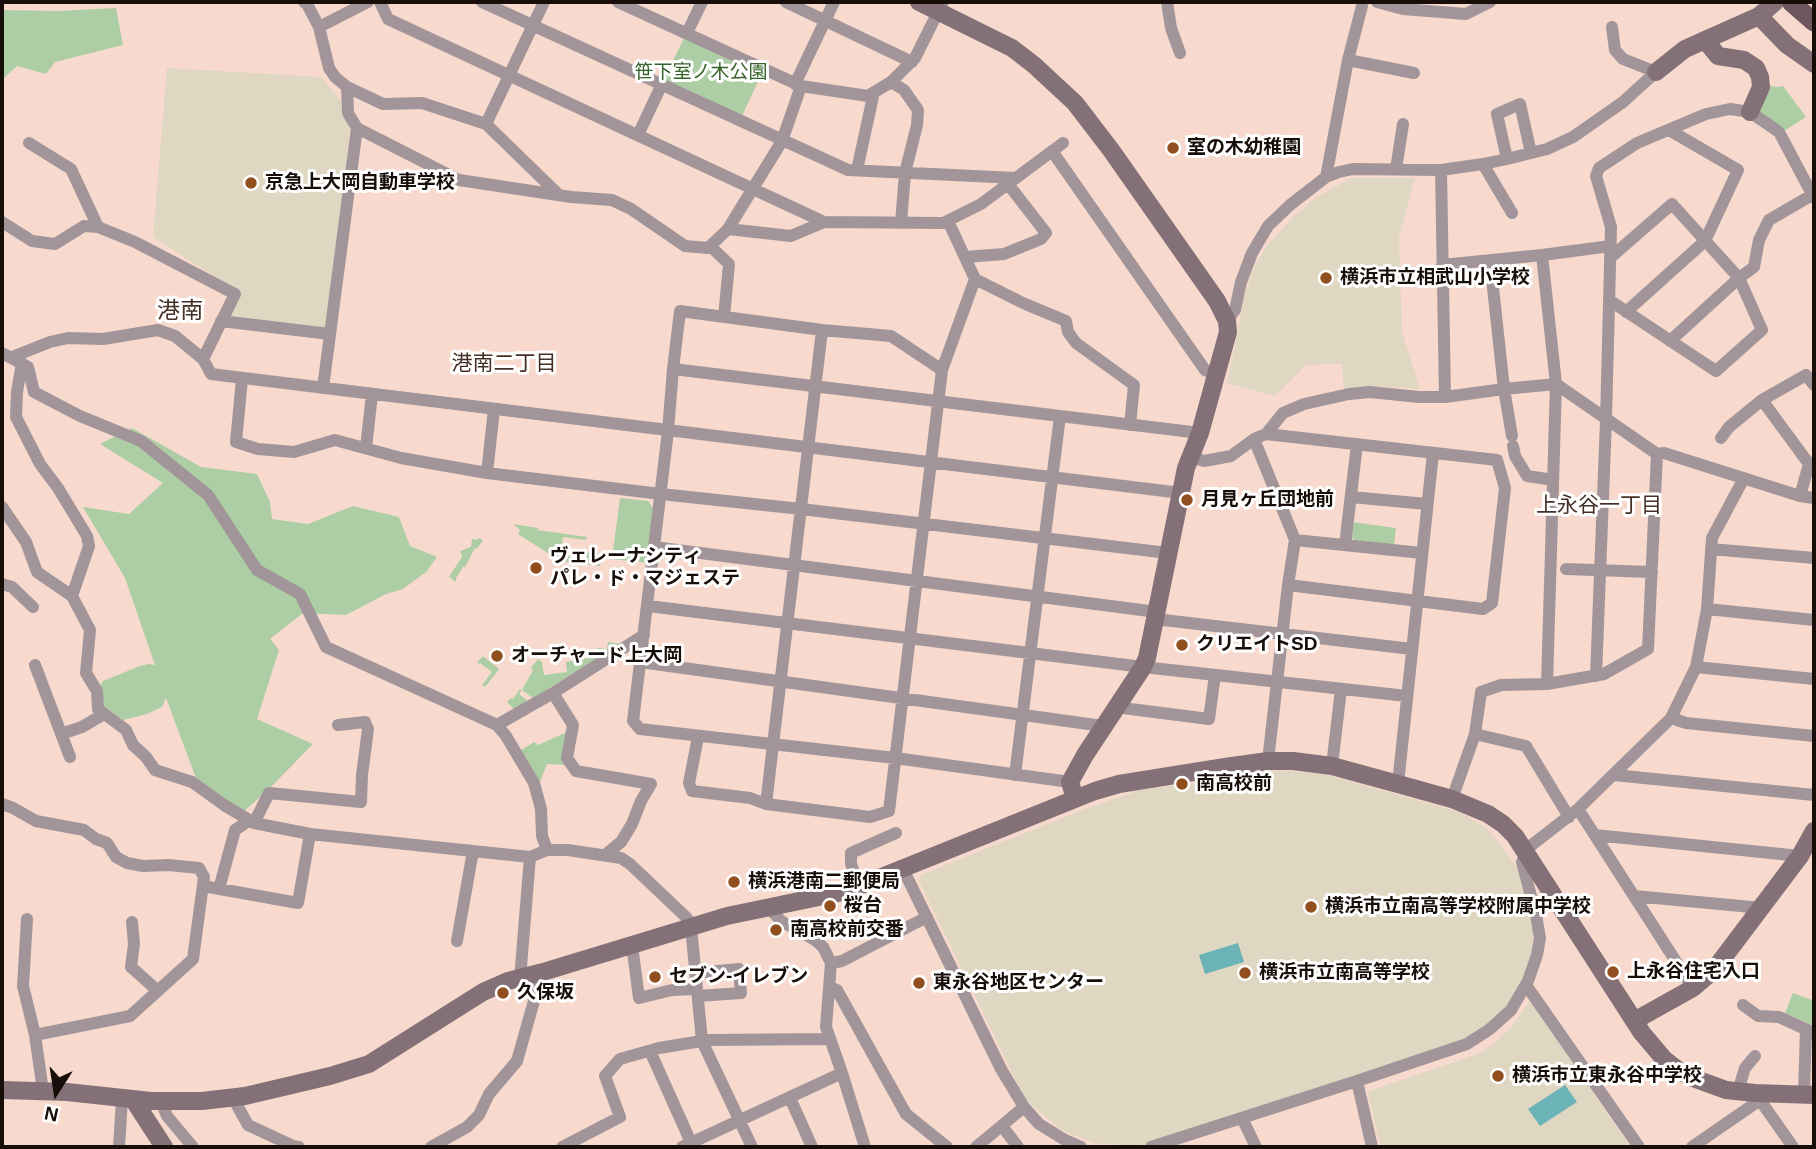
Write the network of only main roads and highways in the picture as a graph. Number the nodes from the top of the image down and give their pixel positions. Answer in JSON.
{"nodes":[{"id":1,"x":1791,"y":2,"type":"edge"},
{"id":2,"x":1814,"y":22,"type":"edge"}],
"edges":[{"from":1,"to":2,"type":"main road"}]}
